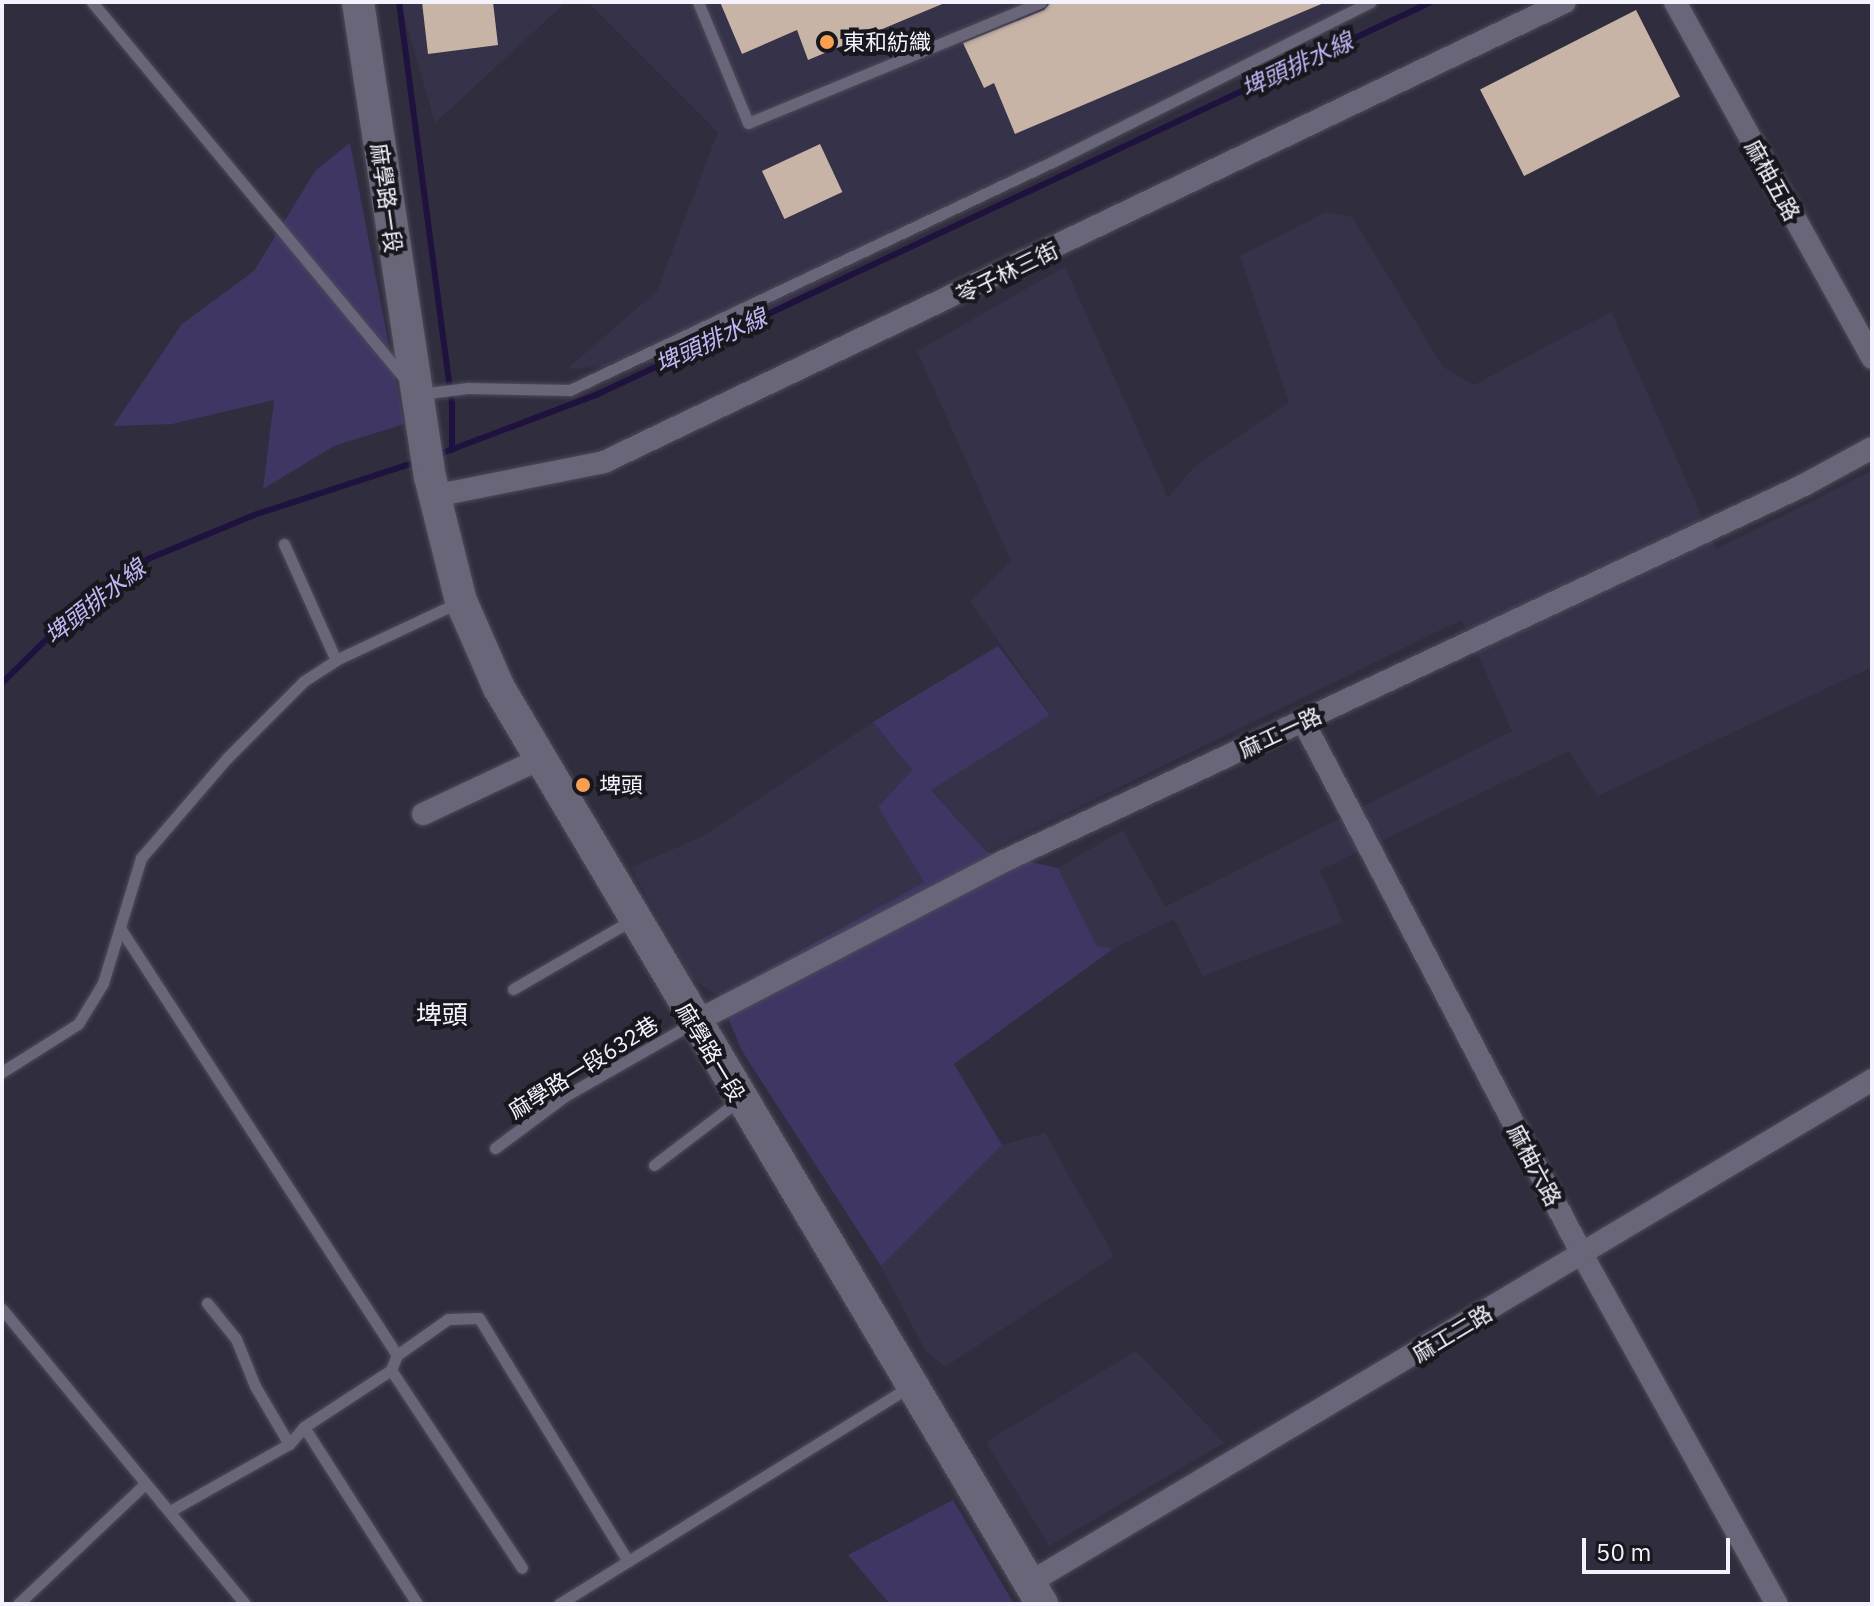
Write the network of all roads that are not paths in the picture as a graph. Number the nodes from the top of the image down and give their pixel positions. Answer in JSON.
{"nodes":[{"id":1,"x":92,"y":2,"type":"edge"},
{"id":2,"x":358,"y":2,"type":"edge"},
{"id":3,"x":698,"y":2,"type":"edge"},
{"id":4,"x":1041,"y":2,"type":"edge"},
{"id":5,"x":1370,"y":2,"type":"edge"},
{"id":6,"x":1565,"y":2,"type":"edge"},
{"id":7,"x":1675,"y":2,"type":"edge"},
{"id":8,"x":1872,"y":358,"type":"edge"},
{"id":9,"x":418,"y":394,"type":"junction"},
{"id":10,"x":1872,"y":448,"type":"edge"},
{"id":11,"x":432,"y":486,"type":"junction"},
{"id":12,"x":284,"y":544,"type":"dead end"},
{"id":13,"x":461,"y":601,"type":"junction"},
{"id":14,"x":336,"y":660,"type":"junction"},
{"id":15,"x":1303,"y":721,"type":"junction"},
{"id":16,"x":540,"y":759,"type":"junction"},
{"id":17,"x":423,"y":814,"type":"dead end"},
{"id":18,"x":633,"y":919,"type":"junction"},
{"id":19,"x":120,"y":928,"type":"junction"},
{"id":20,"x":513,"y":989,"type":"dead end"},
{"id":21,"x":693,"y":1023,"type":"junction"},
{"id":22,"x":2,"y":1072,"type":"edge"},
{"id":23,"x":1872,"y":1080,"type":"edge"},
{"id":24,"x":739,"y":1100,"type":"junction"},
{"id":25,"x":495,"y":1148,"type":"dead end"},
{"id":26,"x":654,"y":1165,"type":"dead end"},
{"id":27,"x":1583,"y":1256,"type":"junction"},
{"id":28,"x":207,"y":1303,"type":"dead end"},
{"id":29,"x":2,"y":1309,"type":"edge"},
{"id":30,"x":397,"y":1355,"type":"junction"},
{"id":31,"x":391,"y":1370,"type":"junction"},
{"id":32,"x":912,"y":1386,"type":"junction"},
{"id":33,"x":304,"y":1427,"type":"junction"},
{"id":34,"x":289,"y":1444,"type":"junction"},
{"id":35,"x":145,"y":1484,"type":"junction"},
{"id":36,"x":172,"y":1510,"type":"junction"},
{"id":37,"x":628,"y":1561,"type":"junction"},
{"id":38,"x":522,"y":1568,"type":"dead end"},
{"id":39,"x":1035,"y":1593,"type":"edge"},
{"id":40,"x":18,"y":1604,"type":"edge"},
{"id":41,"x":245,"y":1604,"type":"edge"},
{"id":42,"x":417,"y":1604,"type":"edge"},
{"id":43,"x":559,"y":1604,"type":"edge"},
{"id":44,"x":1777,"y":1604,"type":"edge"}],
"edges":[{"from":1,"to":9,"type":"lane"},
{"from":2,"to":9,"type":"main road","name":"麻學路一段"},
{"from":3,"to":4,"type":"lane"},
{"from":5,"to":9,"type":"lane"},
{"from":6,"to":11,"type":"street","name":"苓子林三街"},
{"from":7,"to":8,"type":"street","name":"麻柚五路"},
{"from":9,"to":11,"type":"main road","name":"麻學路一段"},
{"from":10,"to":15,"type":"street","name":"麻工一路"},
{"from":11,"to":13,"type":"main road","name":"麻學路一段"},
{"from":12,"to":14,"type":"lane"},
{"from":13,"to":14,"type":"lane"},
{"from":13,"to":16,"type":"main road","name":"麻學路一段"},
{"from":14,"to":19,"type":"lane"},
{"from":15,"to":21,"type":"street","name":"麻工一路"},
{"from":15,"to":27,"type":"street","name":"麻柚六路"},
{"from":16,"to":17,"type":"street"},
{"from":16,"to":18,"type":"main road","name":"麻學路一段"},
{"from":18,"to":20,"type":"lane"},
{"from":18,"to":21,"type":"main road","name":"麻學路一段"},
{"from":19,"to":22,"type":"lane"},
{"from":19,"to":30,"type":"lane"},
{"from":21,"to":24,"type":"main road","name":"麻學路一段"},
{"from":21,"to":25,"type":"lane","name":"麻學路一段632巷"},
{"from":23,"to":27,"type":"street","name":"麻工二路"},
{"from":24,"to":26,"type":"lane"},
{"from":24,"to":32,"type":"main road","name":"麻學路一段"},
{"from":27,"to":39,"type":"street","name":"麻工二路"},
{"from":27,"to":44,"type":"street","name":"麻柚六路"},
{"from":28,"to":34,"type":"lane"},
{"from":29,"to":35,"type":"lane"},
{"from":30,"to":31,"type":"lane"},
{"from":30,"to":37,"type":"lane"},
{"from":31,"to":33,"type":"lane"},
{"from":31,"to":38,"type":"lane"},
{"from":32,"to":37,"type":"lane"},
{"from":32,"to":39,"type":"main road","name":"麻學路一段"},
{"from":33,"to":34,"type":"lane"},
{"from":33,"to":42,"type":"lane"},
{"from":34,"to":36,"type":"lane"},
{"from":35,"to":36,"type":"lane"},
{"from":35,"to":40,"type":"lane"},
{"from":36,"to":41,"type":"lane"},
{"from":37,"to":43,"type":"lane"}]}
